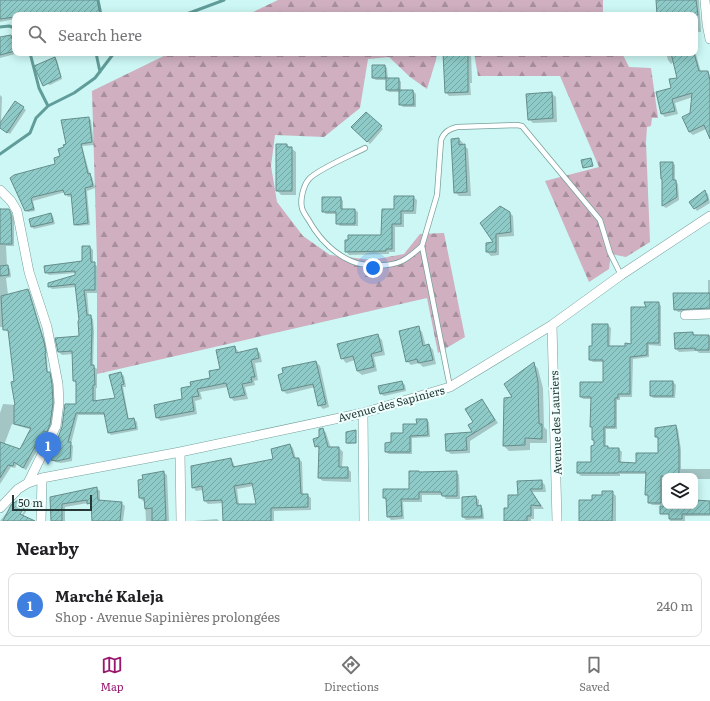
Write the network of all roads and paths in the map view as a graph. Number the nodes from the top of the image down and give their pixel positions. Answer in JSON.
{"nodes":[{"id":1,"x":707,"y":6,"type":"edge"},
{"id":2,"x":710,"y":39,"type":"edge"},
{"id":3,"x":365,"y":148,"type":"dead end"},
{"id":4,"x":0,"y":190,"type":"edge"},
{"id":5,"x":710,"y":216,"type":"edge"},
{"id":6,"x":422,"y":246,"type":"junction"},
{"id":7,"x":621,"y":276,"type":"junction"},
{"id":8,"x":710,"y":314,"type":"edge"},
{"id":9,"x":685,"y":315,"type":"dead end"},
{"id":10,"x":552,"y":325,"type":"junction"},
{"id":11,"x":450,"y":387,"type":"junction"},
{"id":12,"x":364,"y":413,"type":"junction"},
{"id":13,"x":180,"y":452,"type":"junction"},
{"id":14,"x":42,"y":478,"type":"junction"},
{"id":15,"x":28,"y":483,"type":"junction"},
{"id":16,"x":0,"y":508,"type":"edge"},
{"id":17,"x":41,"y":521,"type":"edge"},
{"id":18,"x":181,"y":521,"type":"edge"},
{"id":19,"x":364,"y":521,"type":"edge"},
{"id":20,"x":557,"y":521,"type":"edge"}],
"edges":[{"from":1,"to":2,"type":"street"},
{"from":3,"to":6,"type":"lane"},
{"from":4,"to":15,"type":"street"},
{"from":5,"to":7,"type":"street","name":"Avenue des Sapiniers"},
{"from":6,"to":7,"type":"lane"},
{"from":6,"to":11,"type":"lane"},
{"from":7,"to":10,"type":"street","name":"Avenue des Sapiniers"},
{"from":8,"to":9,"type":"street"},
{"from":10,"to":11,"type":"street","name":"Avenue des Sapiniers"},
{"from":10,"to":20,"type":"street","name":"Avenue des Lauriers"},
{"from":11,"to":12,"type":"street","name":"Avenue des Sapiniers"},
{"from":12,"to":13,"type":"street","name":"Avenue des Sapiniers"},
{"from":12,"to":19,"type":"street"},
{"from":13,"to":14,"type":"street","name":"Avenue des Sapiniers"},
{"from":13,"to":18,"type":"street"},
{"from":14,"to":15,"type":"street","name":"Avenue des Sapiniers"},
{"from":14,"to":17,"type":"street"},
{"from":15,"to":16,"type":"street"}]}
